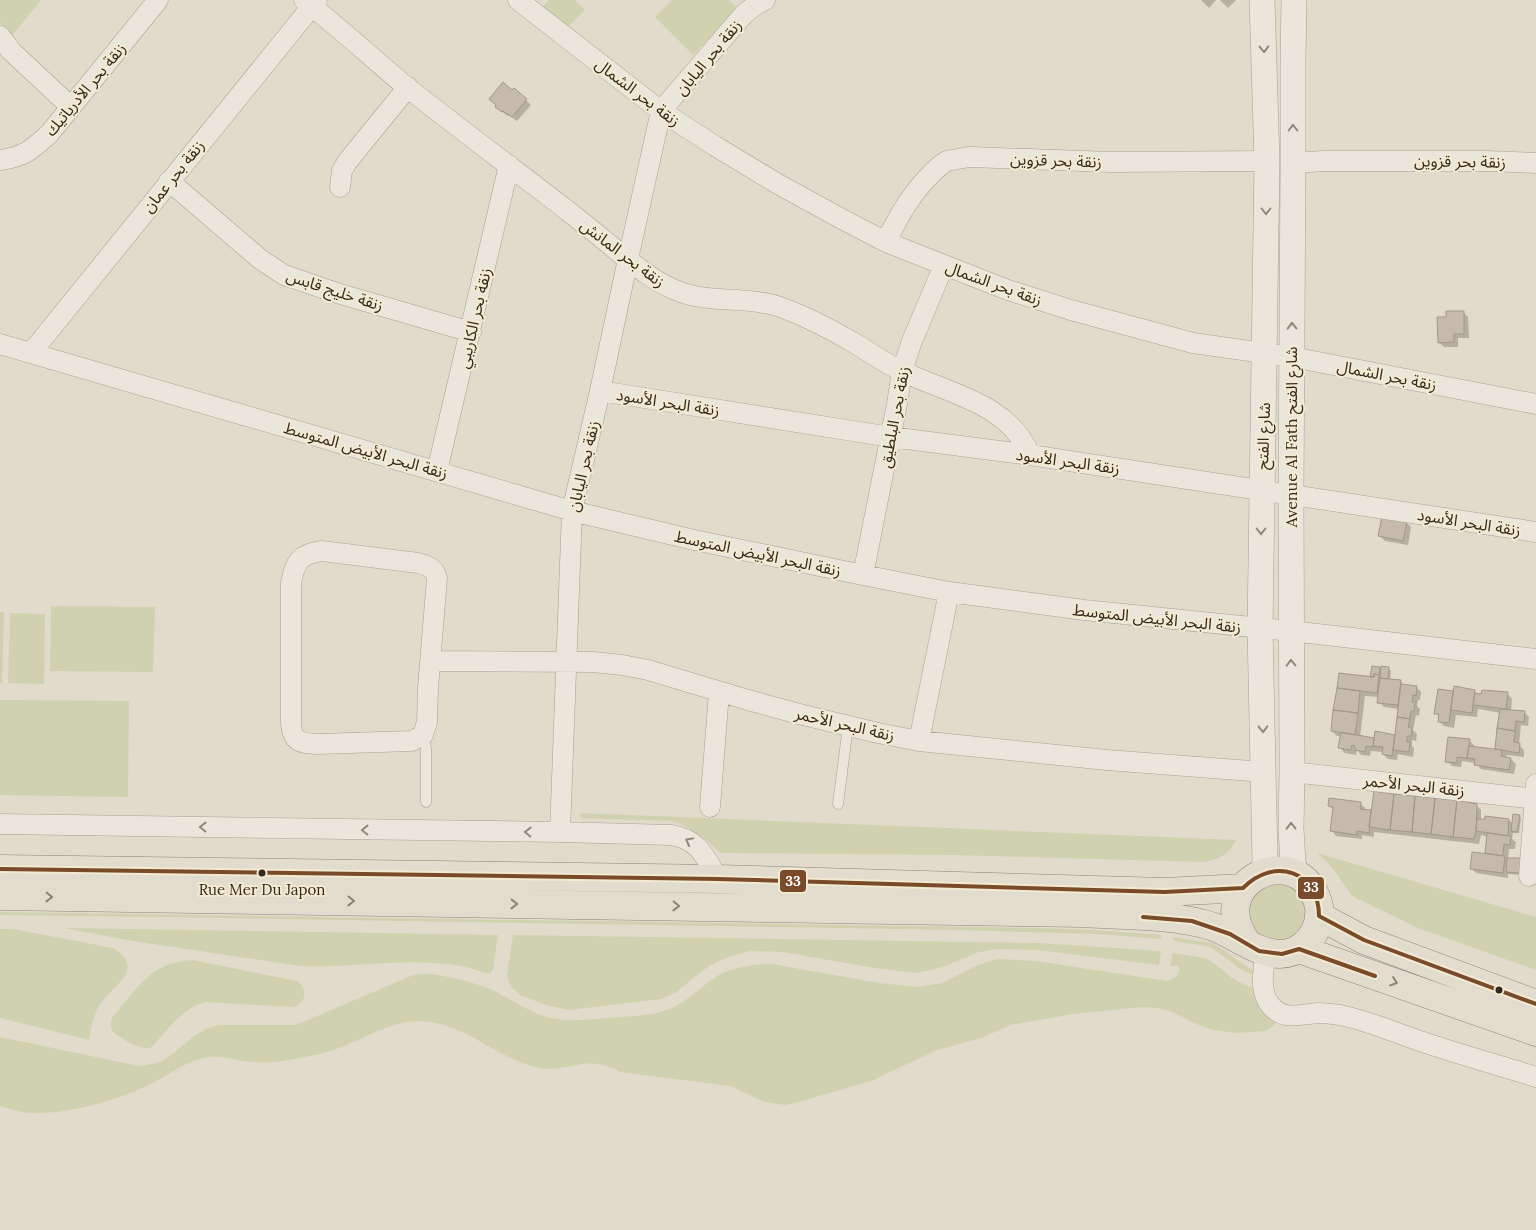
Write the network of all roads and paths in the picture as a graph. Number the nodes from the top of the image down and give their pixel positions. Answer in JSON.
{"nodes":[{"id":1,"x":158,"y":0,"type":"edge"},
{"id":2,"x":518,"y":0,"type":"edge"},
{"id":3,"x":765,"y":0,"type":"edge"},
{"id":4,"x":1262,"y":0,"type":"edge"},
{"id":5,"x":1294,"y":0,"type":"edge"},
{"id":6,"x":311,"y":2,"type":"edge"},
{"id":7,"x":0,"y":36,"type":"edge"},
{"id":8,"x":408,"y":87,"type":"junction"},
{"id":9,"x":71,"y":107,"type":"junction"},
{"id":10,"x":662,"y":112,"type":"junction"},
{"id":11,"x":0,"y":160,"type":"edge"},
{"id":12,"x":1267,"y":161,"type":"junction"},
{"id":13,"x":1293,"y":163,"type":"junction"},
{"id":14,"x":1536,"y":163,"type":"edge"},
{"id":15,"x":509,"y":165,"type":"junction"},
{"id":16,"x":169,"y":182,"type":"junction"},
{"id":17,"x":340,"y":187,"type":"dead end"},
{"id":18,"x":886,"y":242,"type":"junction"},
{"id":19,"x":628,"y":259,"type":"junction"},
{"id":20,"x":944,"y":265,"type":"junction"},
{"id":21,"x":471,"y":332,"type":"junction"},
{"id":22,"x":0,"y":344,"type":"edge"},
{"id":23,"x":31,"y":353,"type":"junction"},
{"id":24,"x":1265,"y":353,"type":"junction"},
{"id":25,"x":1292,"y":357,"type":"junction"},
{"id":26,"x":902,"y":371,"type":"junction"},
{"id":27,"x":600,"y":391,"type":"junction"},
{"id":28,"x":1536,"y":404,"type":"edge"},
{"id":29,"x":891,"y":437,"type":"junction"},
{"id":30,"x":1030,"y":455,"type":"junction"},
{"id":31,"x":438,"y":471,"type":"junction"},
{"id":32,"x":1261,"y":490,"type":"junction"},
{"id":33,"x":1291,"y":495,"type":"junction"},
{"id":34,"x":572,"y":510,"type":"junction"},
{"id":35,"x":1536,"y":532,"type":"edge"},
{"id":36,"x":863,"y":575,"type":"junction"},
{"id":37,"x":949,"y":592,"type":"junction"},
{"id":38,"x":1260,"y":629,"type":"junction"},
{"id":39,"x":1291,"y":631,"type":"junction"},
{"id":40,"x":1536,"y":659,"type":"edge"},
{"id":41,"x":430,"y":661,"type":"junction"},
{"id":42,"x":567,"y":663,"type":"junction"},
{"id":43,"x":719,"y":692,"type":"junction"},
{"id":44,"x":848,"y":726,"type":"junction"},
{"id":45,"x":423,"y":735,"type":"junction"},
{"id":46,"x":920,"y":741,"type":"junction"},
{"id":47,"x":1264,"y":772,"type":"junction"},
{"id":48,"x":1292,"y":772,"type":"junction"},
{"id":49,"x":1535,"y":794,"type":"edge"},
{"id":50,"x":426,"y":802,"type":"dead end"},
{"id":51,"x":838,"y":804,"type":"dead end"},
{"id":52,"x":710,"y":807,"type":"dead end"},
{"id":53,"x":0,"y":824,"type":"edge"},
{"id":54,"x":560,"y":832,"type":"junction"},
{"id":55,"x":0,"y":869,"type":"edge"},
{"id":56,"x":1296,"y":874,"type":"junction"},
{"id":57,"x":1529,"y":876,"type":"dead end"},
{"id":58,"x":718,"y":879,"type":"junction"},
{"id":59,"x":1253,"y":880,"type":"junction"},
{"id":60,"x":0,"y":896,"type":"edge"},
{"id":61,"x":1320,"y":916,"type":"junction"},
{"id":62,"x":1257,"y":948,"type":"junction"},
{"id":63,"x":1299,"y":949,"type":"junction"},
{"id":64,"x":1536,"y":1004,"type":"edge"},
{"id":65,"x":1536,"y":1032,"type":"edge"},
{"id":66,"x":1536,"y":1077,"type":"edge"}],
"edges":[{"from":1,"to":9,"type":"street","name":"زنقة بحر الأدرياتيك"},
{"from":2,"to":10,"type":"street","name":"زنقة بحر الشمال"},
{"from":3,"to":10,"type":"street","name":"زنقة بحر اليابان"},
{"from":4,"to":12,"type":"street","name":"شارع الفتح","one_way":true},
{"from":13,"to":5,"type":"street","name":"Avenue Al Fath شارع الفتح","one_way":true},
{"from":6,"to":8,"type":"street","name":"زنقة بحر المانش"},
{"from":6,"to":16,"type":"street","name":"زنقة بحر عمان"},
{"from":7,"to":9,"type":"street"},
{"from":8,"to":15,"type":"street","name":"زنقة بحر المانش"},
{"from":8,"to":17,"type":"street"},
{"from":9,"to":11,"type":"street","name":"زنقة بحر الأدرياتيك"},
{"from":10,"to":18,"type":"street","name":"زنقة بحر الشمال"},
{"from":10,"to":19,"type":"street","name":"زنقة بحر اليابان"},
{"from":12,"to":18,"type":"street","name":"زنقة بحر قزوين"},
{"from":12,"to":24,"type":"street","name":"شارع الفتح","one_way":true},
{"from":13,"to":14,"type":"street","name":"زنقة بحر قزوين"},
{"from":25,"to":13,"type":"street","name":"Avenue Al Fath شارع الفتح","one_way":true},
{"from":15,"to":19,"type":"street","name":"زنقة بحر المانش"},
{"from":15,"to":21,"type":"street","name":"زنقة بحر الكاريبي"},
{"from":16,"to":21,"type":"street","name":"زنقة خليج قابس"},
{"from":16,"to":23,"type":"street","name":"زنقة بحر عمان"},
{"from":18,"to":20,"type":"street","name":"زنقة بحر الشمال"},
{"from":19,"to":26,"type":"street","name":"زنقة بحر المانش"},
{"from":19,"to":27,"type":"street","name":"زنقة بحر اليابان"},
{"from":20,"to":24,"type":"street","name":"زنقة بحر الشمال"},
{"from":20,"to":26,"type":"street","name":"زنقة بحر البلطيق"},
{"from":21,"to":31,"type":"street","name":"زنقة بحر الكاريبي"},
{"from":22,"to":23,"type":"street","name":"زنقة البحر الأبيض المتوسط"},
{"from":23,"to":31,"type":"street","name":"زنقة البحر الأبيض المتوسط"},
{"from":24,"to":25,"type":"street","name":"زنقة بحر الشمال"},
{"from":24,"to":32,"type":"street","name":"شارع الفتح"},
{"from":25,"to":28,"type":"street","name":"زنقة بحر الشمال"},
{"from":25,"to":33,"type":"street","name":"Avenue Al Fath شارع الفتح"},
{"from":26,"to":29,"type":"street","name":"زنقة بحر البلطيق"},
{"from":26,"to":30,"type":"street","name":"زنقة بحر المانش"},
{"from":27,"to":29,"type":"street","name":"زنقة البحر الأسود"},
{"from":27,"to":34,"type":"street","name":"زنقة بحر اليابان"},
{"from":29,"to":30,"type":"street","name":"زنقة البحر الأسود"},
{"from":29,"to":36,"type":"street","name":"زنقة بحر البلطيق"},
{"from":30,"to":32,"type":"street","name":"زنقة البحر الأسود"},
{"from":31,"to":34,"type":"street","name":"زنقة البحر الأبيض المتوسط"},
{"from":32,"to":33,"type":"street","name":"زنقة البحر الأسود"},
{"from":32,"to":38,"type":"street","name":"شارع الفتح","one_way":true},
{"from":33,"to":35,"type":"street","name":"زنقة البحر الأسود"},
{"from":33,"to":39,"type":"street","name":"Avenue Al Fath شارع الفتح"},
{"from":34,"to":36,"type":"street","name":"زنقة البحر الأبيض المتوسط"},
{"from":34,"to":42,"type":"street","name":"زنقة بحر اليابان"},
{"from":36,"to":37,"type":"street","name":"زنقة البحر الأبيض المتوسط"},
{"from":37,"to":38,"type":"street","name":"زنقة البحر الأبيض المتوسط"},
{"from":37,"to":46,"type":"street"},
{"from":38,"to":39,"type":"street","name":"زنقة البحر الأبيض المتوسط"},
{"from":38,"to":47,"type":"street","name":"شارع الفتح","one_way":true},
{"from":39,"to":40,"type":"street","name":"زنقة البحر الأبيض المتوسط"},
{"from":48,"to":39,"type":"street","name":"Avenue Al Fath شارع الفتح","one_way":true},
{"from":41,"to":42,"type":"street","name":"زنقة البحر الأحمر"},
{"from":41,"to":45,"type":"street"},
{"from":41,"to":45,"type":"street"},
{"from":42,"to":43,"type":"street","name":"زنقة البحر الأحمر"},
{"from":42,"to":54,"type":"street","name":"زنقة بحر اليابان"},
{"from":43,"to":44,"type":"street","name":"زنقة البحر الأحمر"},
{"from":43,"to":52,"type":"street"},
{"from":44,"to":46,"type":"street","name":"زنقة البحر الأحمر"},
{"from":44,"to":51,"type":"lane"},
{"from":45,"to":50,"type":"lane"},
{"from":46,"to":47,"type":"street","name":"زنقة البحر الأحمر"},
{"from":47,"to":59,"type":"street","name":"شارع الفتح"},
{"from":48,"to":49,"type":"street","name":"زنقة البحر الأحمر"},
{"from":56,"to":48,"type":"street","name":"Avenue Al Fath شارع الفتح","one_way":true},
{"from":49,"to":57,"type":"street"},
{"from":54,"to":53,"type":"street","one_way":true},
{"from":58,"to":54,"type":"street","one_way":true},
{"from":55,"to":58,"type":"main road"},
{"from":56,"to":59,"type":"main road"},
{"from":56,"to":61,"type":"main road"},
{"from":58,"to":59,"type":"main road"},
{"from":59,"to":62,"type":"main road"},
{"from":60,"to":62,"type":"main road","one_way":true},
{"from":61,"to":63,"type":"main road"},
{"from":61,"to":64,"type":"main road"},
{"from":62,"to":63,"type":"main road"},
{"from":62,"to":66,"type":"street"},
{"from":63,"to":65,"type":"main road","one_way":true}]}
